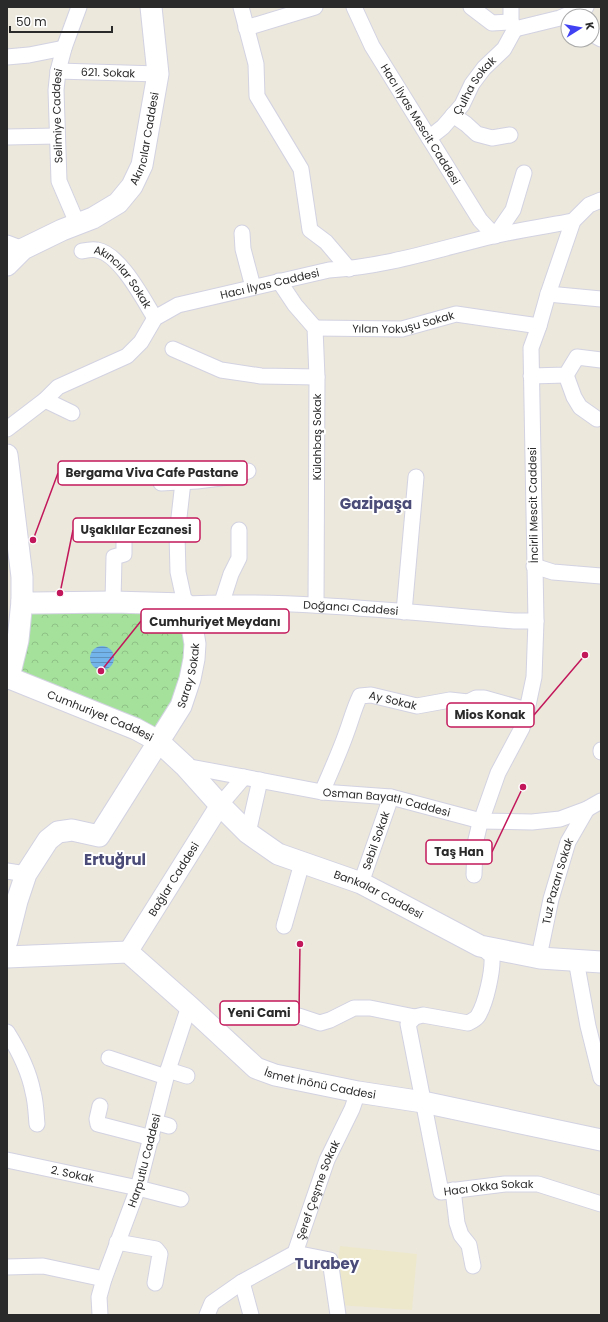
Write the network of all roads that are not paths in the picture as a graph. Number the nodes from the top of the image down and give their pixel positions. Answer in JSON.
{"nodes":[{"id":1,"x":79,"y":7,"type":"edge"},
{"id":2,"x":151,"y":7,"type":"edge"},
{"id":3,"x":241,"y":7,"type":"edge"},
{"id":4,"x":315,"y":7,"type":"edge"},
{"id":5,"x":354,"y":7,"type":"edge"},
{"id":6,"x":471,"y":7,"type":"edge"},
{"id":7,"x":560,"y":15,"type":"edge"},
{"id":8,"x":512,"y":19,"type":"edge"},
{"id":9,"x":246,"y":28,"type":"junction"},
{"id":10,"x":64,"y":48,"type":"junction"},
{"id":11,"x":7,"y":57,"type":"edge"},
{"id":12,"x":58,"y":71,"type":"junction"},
{"id":13,"x":158,"y":74,"type":"junction"},
{"id":14,"x":453,"y":115,"type":"junction"},
{"id":15,"x":510,"y":135,"type":"dead end"},
{"id":16,"x":57,"y":136,"type":"junction"},
{"id":17,"x":7,"y":137,"type":"edge"},
{"id":18,"x":430,"y":138,"type":"junction"},
{"id":19,"x":524,"y":173,"type":"dead end"},
{"id":20,"x":601,"y":200,"type":"edge"},
{"id":21,"x":573,"y":222,"type":"junction"},
{"id":22,"x":70,"y":226,"type":"junction"},
{"id":23,"x":242,"y":233,"type":"dead end"},
{"id":24,"x":495,"y":236,"type":"junction"},
{"id":25,"x":15,"y":246,"type":"edge"},
{"id":26,"x":82,"y":251,"type":"dead end"},
{"id":27,"x":7,"y":265,"type":"edge"},
{"id":28,"x":349,"y":269,"type":"junction"},
{"id":29,"x":279,"y":281,"type":"junction"},
{"id":30,"x":253,"y":287,"type":"junction"},
{"id":31,"x":548,"y":294,"type":"junction"},
{"id":32,"x":601,"y":298,"type":"edge"},
{"id":33,"x":155,"y":318,"type":"junction"},
{"id":34,"x":539,"y":326,"type":"junction"},
{"id":35,"x":315,"y":328,"type":"junction"},
{"id":36,"x":173,"y":349,"type":"dead end"},
{"id":37,"x":601,"y":360,"type":"edge"},
{"id":38,"x":566,"y":375,"type":"junction"},
{"id":39,"x":531,"y":376,"type":"junction"},
{"id":40,"x":317,"y":377,"type":"junction"},
{"id":41,"x":45,"y":400,"type":"junction"},
{"id":42,"x":72,"y":413,"type":"dead end"},
{"id":43,"x":597,"y":419,"type":"dead end"},
{"id":44,"x":7,"y":429,"type":"edge"},
{"id":45,"x":7,"y":454,"type":"edge"},
{"id":46,"x":248,"y":470,"type":"dead end"},
{"id":47,"x":416,"y":477,"type":"dead end"},
{"id":48,"x":183,"y":482,"type":"junction"},
{"id":49,"x":161,"y":483,"type":"dead end"},
{"id":50,"x":239,"y":530,"type":"dead end"},
{"id":51,"x":124,"y":537,"type":"dead end"},
{"id":52,"x":534,"y":566,"type":"junction"},
{"id":53,"x":601,"y":576,"type":"edge"},
{"id":54,"x":22,"y":601,"type":"junction"},
{"id":55,"x":113,"y":602,"type":"junction"},
{"id":56,"x":222,"y":602,"type":"junction"},
{"id":57,"x":185,"y":604,"type":"junction"},
{"id":58,"x":316,"y":605,"type":"junction"},
{"id":59,"x":404,"y":612,"type":"junction"},
{"id":60,"x":536,"y":621,"type":"junction"},
{"id":61,"x":7,"y":638,"type":"edge"},
{"id":62,"x":8,"y":677,"type":"edge"},
{"id":63,"x":527,"y":710,"type":"junction"},
{"id":64,"x":158,"y":741,"type":"junction"},
{"id":65,"x":185,"y":766,"type":"junction"},
{"id":66,"x":244,"y":777,"type":"junction"},
{"id":67,"x":260,"y":780,"type":"junction"},
{"id":68,"x":322,"y":792,"type":"junction"},
{"id":69,"x":391,"y":797,"type":"junction"},
{"id":70,"x":601,"y":801,"type":"edge"},
{"id":71,"x":220,"y":805,"type":"junction"},
{"id":72,"x":588,"y":809,"type":"junction"},
{"id":73,"x":481,"y":821,"type":"junction"},
{"id":74,"x":248,"y":833,"type":"junction"},
{"id":75,"x":302,"y":863,"type":"junction"},
{"id":76,"x":16,"y":873,"type":"edge"},
{"id":77,"x":474,"y":875,"type":"dead end"},
{"id":78,"x":361,"y":883,"type":"junction"},
{"id":79,"x":284,"y":926,"type":"dead end"},
{"id":80,"x":7,"y":940,"type":"edge"},
{"id":81,"x":480,"y":946,"type":"junction"},
{"id":82,"x":128,"y":952,"type":"junction"},
{"id":83,"x":7,"y":958,"type":"edge"},
{"id":84,"x":540,"y":958,"type":"junction"},
{"id":85,"x":576,"y":960,"type":"junction"},
{"id":86,"x":601,"y":962,"type":"edge"},
{"id":87,"x":189,"y":1006,"type":"junction"},
{"id":88,"x":299,"y":1016,"type":"dead end"},
{"id":89,"x":415,"y":1016,"type":"junction"},
{"id":90,"x":7,"y":1032,"type":"edge"},
{"id":91,"x":109,"y":1058,"type":"dead end"},
{"id":92,"x":167,"y":1073,"type":"junction"},
{"id":93,"x":186,"y":1076,"type":"dead end"},
{"id":94,"x":601,"y":1078,"type":"edge"},
{"id":95,"x":358,"y":1092,"type":"junction"},
{"id":96,"x":423,"y":1102,"type":"junction"},
{"id":97,"x":100,"y":1106,"type":"dead end"},
{"id":98,"x":37,"y":1124,"type":"dead end"},
{"id":99,"x":152,"y":1138,"type":"junction"},
{"id":100,"x":601,"y":1140,"type":"edge"},
{"id":101,"x":7,"y":1160,"type":"edge"},
{"id":102,"x":138,"y":1188,"type":"junction"},
{"id":103,"x":453,"y":1190,"type":"junction"},
{"id":104,"x":181,"y":1199,"type":"dead end"},
{"id":105,"x":601,"y":1204,"type":"edge"},
{"id":106,"x":117,"y":1242,"type":"junction"},
{"id":107,"x":295,"y":1253,"type":"junction"},
{"id":108,"x":473,"y":1266,"type":"dead end"},
{"id":109,"x":7,"y":1267,"type":"edge"},
{"id":110,"x":104,"y":1279,"type":"junction"},
{"id":111,"x":242,"y":1282,"type":"junction"},
{"id":112,"x":155,"y":1283,"type":"dead end"},
{"id":113,"x":100,"y":1315,"type":"edge"},
{"id":114,"x":207,"y":1315,"type":"edge"},
{"id":115,"x":251,"y":1315,"type":"edge"},
{"id":116,"x":338,"y":1315,"type":"edge"}],
"edges":[{"from":1,"to":10,"type":"street","name":"Selimiye Caddesi"},
{"from":2,"to":13,"type":"main road","name":"Akıncılar Caddesi"},
{"from":3,"to":9,"type":"street"},
{"from":4,"to":9,"type":"street"},
{"from":5,"to":18,"type":"street","name":"Hacı İlyas Mescit Caddesi"},
{"from":6,"to":8,"type":"street"},
{"from":7,"to":8,"type":"street"},
{"from":8,"to":14,"type":"street","name":"Çulha Sokak"},
{"from":9,"to":28,"type":"street"},
{"from":10,"to":11,"type":"street"},
{"from":10,"to":12,"type":"street","name":"Selimiye Caddesi"},
{"from":12,"to":13,"type":"street","name":"621. Sokak"},
{"from":12,"to":16,"type":"street","name":"Selimiye Caddesi"},
{"from":13,"to":22,"type":"main road","name":"Akıncılar Caddesi"},
{"from":14,"to":15,"type":"street"},
{"from":14,"to":18,"type":"street","name":"Çulha Sokak"},
{"from":16,"to":17,"type":"street"},
{"from":16,"to":22,"type":"street","name":"Selimiye Caddesi"},
{"from":18,"to":24,"type":"street","name":"Hacı İlyas Mescit Caddesi"},
{"from":19,"to":24,"type":"street"},
{"from":20,"to":21,"type":"street","name":"İncirli Mescit Caddesi"},
{"from":21,"to":24,"type":"street","name":"Hacı İlyas Caddesi"},
{"from":21,"to":31,"type":"street","name":"İncirli Mescit Caddesi"},
{"from":22,"to":25,"type":"main road","name":"Akıncılar Caddesi"},
{"from":23,"to":30,"type":"street"},
{"from":24,"to":28,"type":"street","name":"Hacı İlyas Caddesi"},
{"from":25,"to":27,"type":"main road","name":"Akıncılar Caddesi"},
{"from":26,"to":33,"type":"street","name":"Akıncılar Sokak"},
{"from":28,"to":29,"type":"street","name":"Hacı İlyas Caddesi"},
{"from":29,"to":30,"type":"street","name":"Hacı İlyas Caddesi"},
{"from":29,"to":35,"type":"street"},
{"from":30,"to":33,"type":"street","name":"Hacı İlyas Caddesi"},
{"from":31,"to":32,"type":"street"},
{"from":31,"to":34,"type":"street","name":"İncirli Mescit Caddesi"},
{"from":33,"to":41,"type":"street","name":"Hacı İlyas Caddesi"},
{"from":34,"to":35,"type":"street","name":"Yılan Yokuşu Sokak"},
{"from":34,"to":39,"type":"street","name":"İncirli Mescit Caddesi"},
{"from":35,"to":40,"type":"street","name":"Külahbaş Sokak"},
{"from":36,"to":40,"type":"street"},
{"from":37,"to":38,"type":"street"},
{"from":38,"to":39,"type":"street"},
{"from":38,"to":43,"type":"street"},
{"from":39,"to":52,"type":"street","name":"İncirli Mescit Caddesi"},
{"from":40,"to":58,"type":"street","name":"Külahbaş Sokak"},
{"from":41,"to":42,"type":"street"},
{"from":41,"to":44,"type":"street","name":"Hacı İlyas Caddesi"},
{"from":45,"to":54,"type":"main road"},
{"from":46,"to":48,"type":"street"},
{"from":47,"to":59,"type":"street"},
{"from":48,"to":49,"type":"street"},
{"from":48,"to":57,"type":"street"},
{"from":50,"to":56,"type":"street"},
{"from":51,"to":55,"type":"street"},
{"from":52,"to":53,"type":"street"},
{"from":52,"to":60,"type":"street","name":"İncirli Mescit Caddesi"},
{"from":54,"to":55,"type":"main road","name":"Doğancı Caddesi"},
{"from":54,"to":61,"type":"main road"},
{"from":54,"to":62,"type":"main road"},
{"from":55,"to":57,"type":"main road","name":"Doğancı Caddesi"},
{"from":56,"to":57,"type":"street","name":"Doğancı Caddesi"},
{"from":56,"to":58,"type":"street","name":"Doğancı Caddesi"},
{"from":57,"to":64,"type":"main road","name":"Saray Sokak"},
{"from":58,"to":59,"type":"street","name":"Doğancı Caddesi"},
{"from":59,"to":60,"type":"street","name":"Doğancı Caddesi"},
{"from":60,"to":63,"type":"street","name":"İncirli Mescit Caddesi"},
{"from":62,"to":64,"type":"main road","name":"Cumhuriyet Caddesi"},
{"from":63,"to":68,"type":"street","name":"Ay Sokak"},
{"from":63,"to":73,"type":"street","name":"İncirli Mescit Caddesi"},
{"from":64,"to":65,"type":"main road","name":"Cumhuriyet Caddesi"},
{"from":64,"to":76,"type":"main road","name":"Saray Sokak"},
{"from":65,"to":66,"type":"street","name":"Osman Bayatlı Caddesi"},
{"from":65,"to":71,"type":"main road","name":"Bankalar Caddesi"},
{"from":66,"to":67,"type":"street","name":"Osman Bayatlı Caddesi"},
{"from":66,"to":71,"type":"street"},
{"from":67,"to":68,"type":"street","name":"Osman Bayatlı Caddesi"},
{"from":67,"to":74,"type":"street"},
{"from":68,"to":69,"type":"street","name":"Osman Bayatlı Caddesi"},
{"from":69,"to":73,"type":"street","name":"Osman Bayatlı Caddesi"},
{"from":69,"to":78,"type":"street","name":"Sebil Sokak"},
{"from":70,"to":72,"type":"street","name":"Osman Bayatlı Caddesi"},
{"from":71,"to":74,"type":"main road","name":"Bankalar Caddesi"},
{"from":71,"to":82,"type":"street","name":"Bağlar Caddesi"},
{"from":72,"to":73,"type":"street","name":"Osman Bayatlı Caddesi"},
{"from":72,"to":84,"type":"street","name":"Tuz Pazarı Sokak"},
{"from":73,"to":77,"type":"street","name":"İncirli Mescit Caddesi"},
{"from":74,"to":75,"type":"main road","name":"Bankalar Caddesi"},
{"from":75,"to":78,"type":"main road","name":"Bankalar Caddesi"},
{"from":75,"to":79,"type":"street"},
{"from":76,"to":80,"type":"main road"},
{"from":78,"to":81,"type":"main road","name":"Bankalar Caddesi"},
{"from":81,"to":84,"type":"main road","name":"Bankalar Caddesi"},
{"from":81,"to":89,"type":"street"},
{"from":82,"to":83,"type":"main road"},
{"from":82,"to":87,"type":"main road","name":"İsmet İnönü Caddesi"},
{"from":84,"to":85,"type":"main road","name":"Bankalar Caddesi"},
{"from":85,"to":86,"type":"main road","name":"Bankalar Caddesi"},
{"from":85,"to":94,"type":"street"},
{"from":87,"to":92,"type":"street","name":"Harputlu Caddesi"},
{"from":87,"to":95,"type":"main road","name":"İsmet İnönü Caddesi"},
{"from":88,"to":89,"type":"street"},
{"from":89,"to":96,"type":"street"},
{"from":90,"to":98,"type":"street"},
{"from":91,"to":92,"type":"street"},
{"from":92,"to":93,"type":"street"},
{"from":92,"to":99,"type":"street","name":"Harputlu Caddesi"},
{"from":95,"to":96,"type":"main road","name":"İsmet İnönü Caddesi"},
{"from":95,"to":107,"type":"street","name":"Şeref Çeşme Sokak"},
{"from":96,"to":100,"type":"main road","name":"İsmet İnönü Caddesi"},
{"from":96,"to":103,"type":"street","name":"Hacı Okka Sokak"},
{"from":97,"to":99,"type":"street"},
{"from":99,"to":102,"type":"street","name":"Harputlu Caddesi"},
{"from":101,"to":102,"type":"street","name":"2. Sokak"},
{"from":102,"to":104,"type":"street","name":"2. Sokak"},
{"from":102,"to":106,"type":"street","name":"Harputlu Caddesi"},
{"from":103,"to":105,"type":"street","name":"Hacı Okka Sokak"},
{"from":103,"to":108,"type":"street"},
{"from":106,"to":110,"type":"street","name":"Harputlu Caddesi"},
{"from":106,"to":112,"type":"street"},
{"from":107,"to":111,"type":"street","name":"Şeref Çeşme Sokak"},
{"from":107,"to":116,"type":"street"},
{"from":109,"to":110,"type":"street"},
{"from":110,"to":113,"type":"street","name":"Harputlu Caddesi"},
{"from":111,"to":114,"type":"street","name":"Şeref Çeşme Sokak"},
{"from":111,"to":115,"type":"street"}]}
